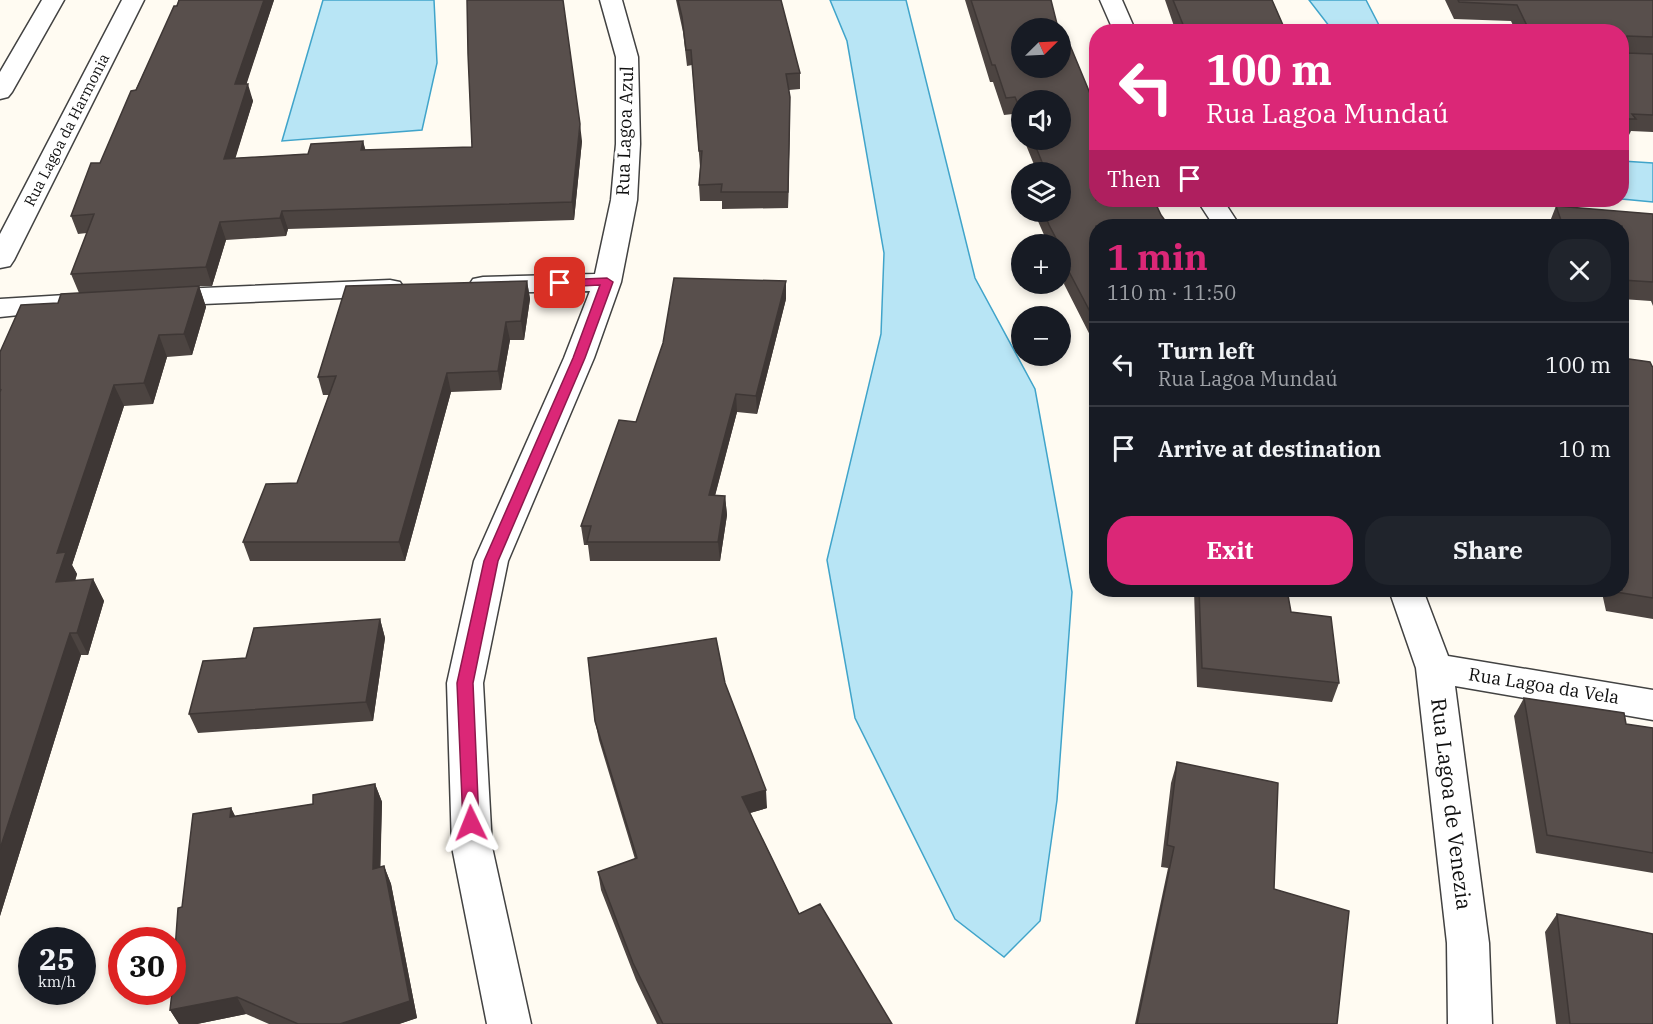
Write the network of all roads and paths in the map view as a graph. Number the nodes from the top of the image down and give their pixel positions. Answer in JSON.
{"nodes":[{"id":1,"x":53,"y":0,"type":"edge"},
{"id":2,"x":133,"y":0,"type":"edge"},
{"id":3,"x":611,"y":0,"type":"edge"},
{"id":4,"x":1111,"y":0,"type":"edge"},
{"id":5,"x":1122,"y":24,"type":"edge"},
{"id":6,"x":0,"y":92,"type":"edge"},
{"id":7,"x":0,"y":260,"type":"edge"},
{"id":8,"x":607,"y":282,"type":"junction"},
{"id":9,"x":453,"y":286,"type":"edge"},
{"id":10,"x":417,"y":287,"type":"edge"},
{"id":11,"x":135,"y":299,"type":"edge"},
{"id":12,"x":90,"y":302,"type":"edge"},
{"id":13,"x":0,"y":308,"type":"edge"},
{"id":14,"x":1409,"y":597,"type":"edge"},
{"id":15,"x":1434,"y":668,"type":"junction"},
{"id":16,"x":1653,"y":705,"type":"edge"},
{"id":17,"x":509,"y":1024,"type":"edge"},
{"id":18,"x":1470,"y":1024,"type":"edge"}],
"edges":[{"from":1,"to":6,"type":"street"},
{"from":2,"to":7,"type":"street","name":"Rua Lagoa da Harmonia"},
{"from":3,"to":8,"type":"street","name":"Rua Lagoa Azul"},
{"from":4,"to":5,"type":"street"},
{"from":8,"to":9,"type":"street"},
{"from":8,"to":17,"type":"street","name":"Rua Lagoa Azul"},
{"from":10,"to":11,"type":"street"},
{"from":12,"to":13,"type":"street"},
{"from":14,"to":15,"type":"street","name":"Rua Lagoa de Venezia"},
{"from":15,"to":16,"type":"street","name":"Rua Lagoa da Vela"},
{"from":15,"to":18,"type":"street","name":"Rua Lagoa de Venezia"}]}
